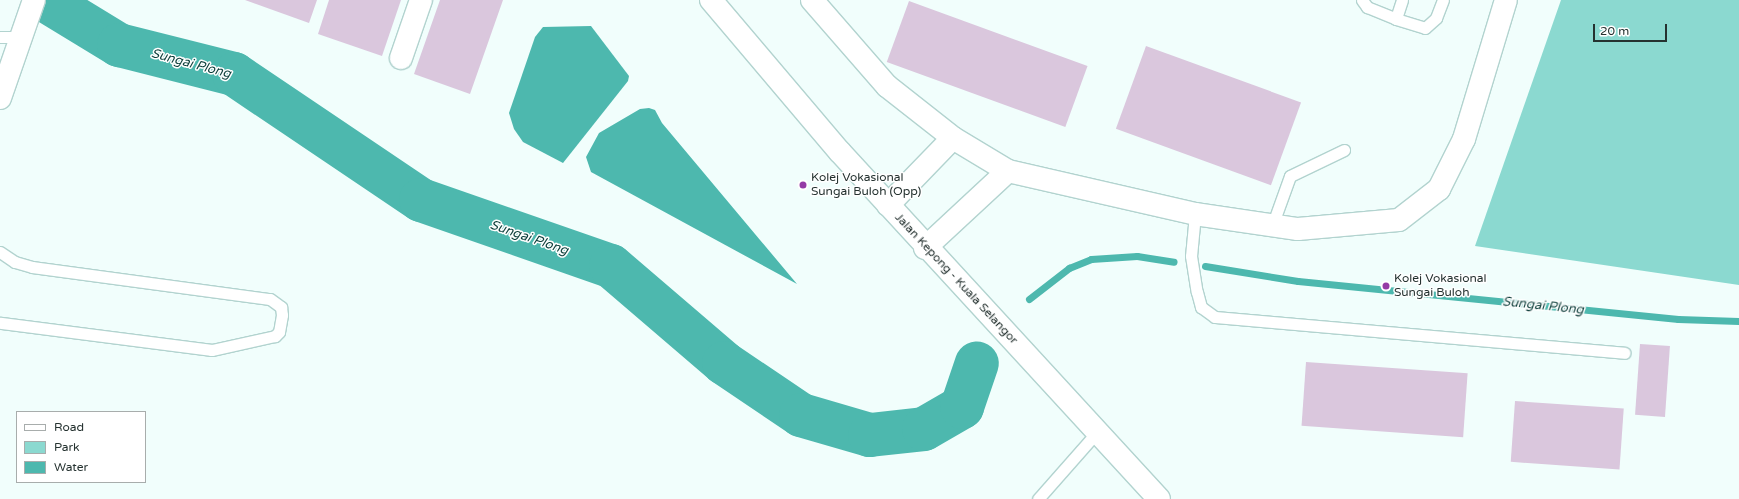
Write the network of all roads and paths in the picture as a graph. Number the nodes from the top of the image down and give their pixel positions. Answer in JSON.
{"nodes":[{"id":1,"x":421,"y":0,"type":"edge"},
{"id":2,"x":711,"y":0,"type":"edge"},
{"id":3,"x":812,"y":0,"type":"edge"},
{"id":4,"x":1362,"y":0,"type":"edge"},
{"id":5,"x":1402,"y":0,"type":"edge"},
{"id":6,"x":1443,"y":0,"type":"edge"},
{"id":7,"x":1506,"y":0,"type":"edge"},
{"id":8,"x":32,"y":6,"type":"edge"},
{"id":9,"x":1396,"y":19,"type":"junction"},
{"id":10,"x":0,"y":37,"type":"edge"},
{"id":11,"x":21,"y":37,"type":"junction"},
{"id":12,"x":401,"y":58,"type":"dead end"},
{"id":13,"x":0,"y":98,"type":"edge"},
{"id":14,"x":953,"y":138,"type":"junction"},
{"id":15,"x":1344,"y":150,"type":"dead end"},
{"id":16,"x":1008,"y":171,"type":"junction"},
{"id":17,"x":888,"y":205,"type":"junction"},
{"id":18,"x":1195,"y":214,"type":"junction"},
{"id":19,"x":1272,"y":226,"type":"junction"},
{"id":20,"x":925,"y":248,"type":"junction"},
{"id":21,"x":0,"y":252,"type":"edge"},
{"id":22,"x":0,"y":323,"type":"edge"},
{"id":23,"x":1624,"y":353,"type":"dead end"},
{"id":24,"x":1097,"y":432,"type":"junction"},
{"id":25,"x":1038,"y":499,"type":"edge"},
{"id":26,"x":1159,"y":499,"type":"edge"}],
"edges":[{"from":1,"to":12,"type":"main road"},
{"from":2,"to":17,"type":"main road","name":"Jalan Kepong - Kuala Selangor"},
{"from":3,"to":14,"type":"main road"},
{"from":4,"to":9,"type":"lane"},
{"from":5,"to":9,"type":"lane"},
{"from":6,"to":9,"type":"lane"},
{"from":7,"to":19,"type":"main road"},
{"from":8,"to":11,"type":"main road"},
{"from":10,"to":11,"type":"lane"},
{"from":11,"to":13,"type":"main road"},
{"from":14,"to":16,"type":"main road"},
{"from":14,"to":17,"type":"main road"},
{"from":15,"to":19,"type":"lane"},
{"from":16,"to":18,"type":"main road"},
{"from":16,"to":20,"type":"main road"},
{"from":17,"to":20,"type":"main road","name":"Jalan Kepong - Kuala Selangor"},
{"from":18,"to":19,"type":"main road"},
{"from":18,"to":23,"type":"lane"},
{"from":20,"to":24,"type":"main road","name":"Jalan Kepong - Kuala Selangor"},
{"from":21,"to":22,"type":"lane"},
{"from":24,"to":25,"type":"lane"},
{"from":24,"to":26,"type":"main road","name":"Jalan Kepong - Kuala Selangor"}]}
